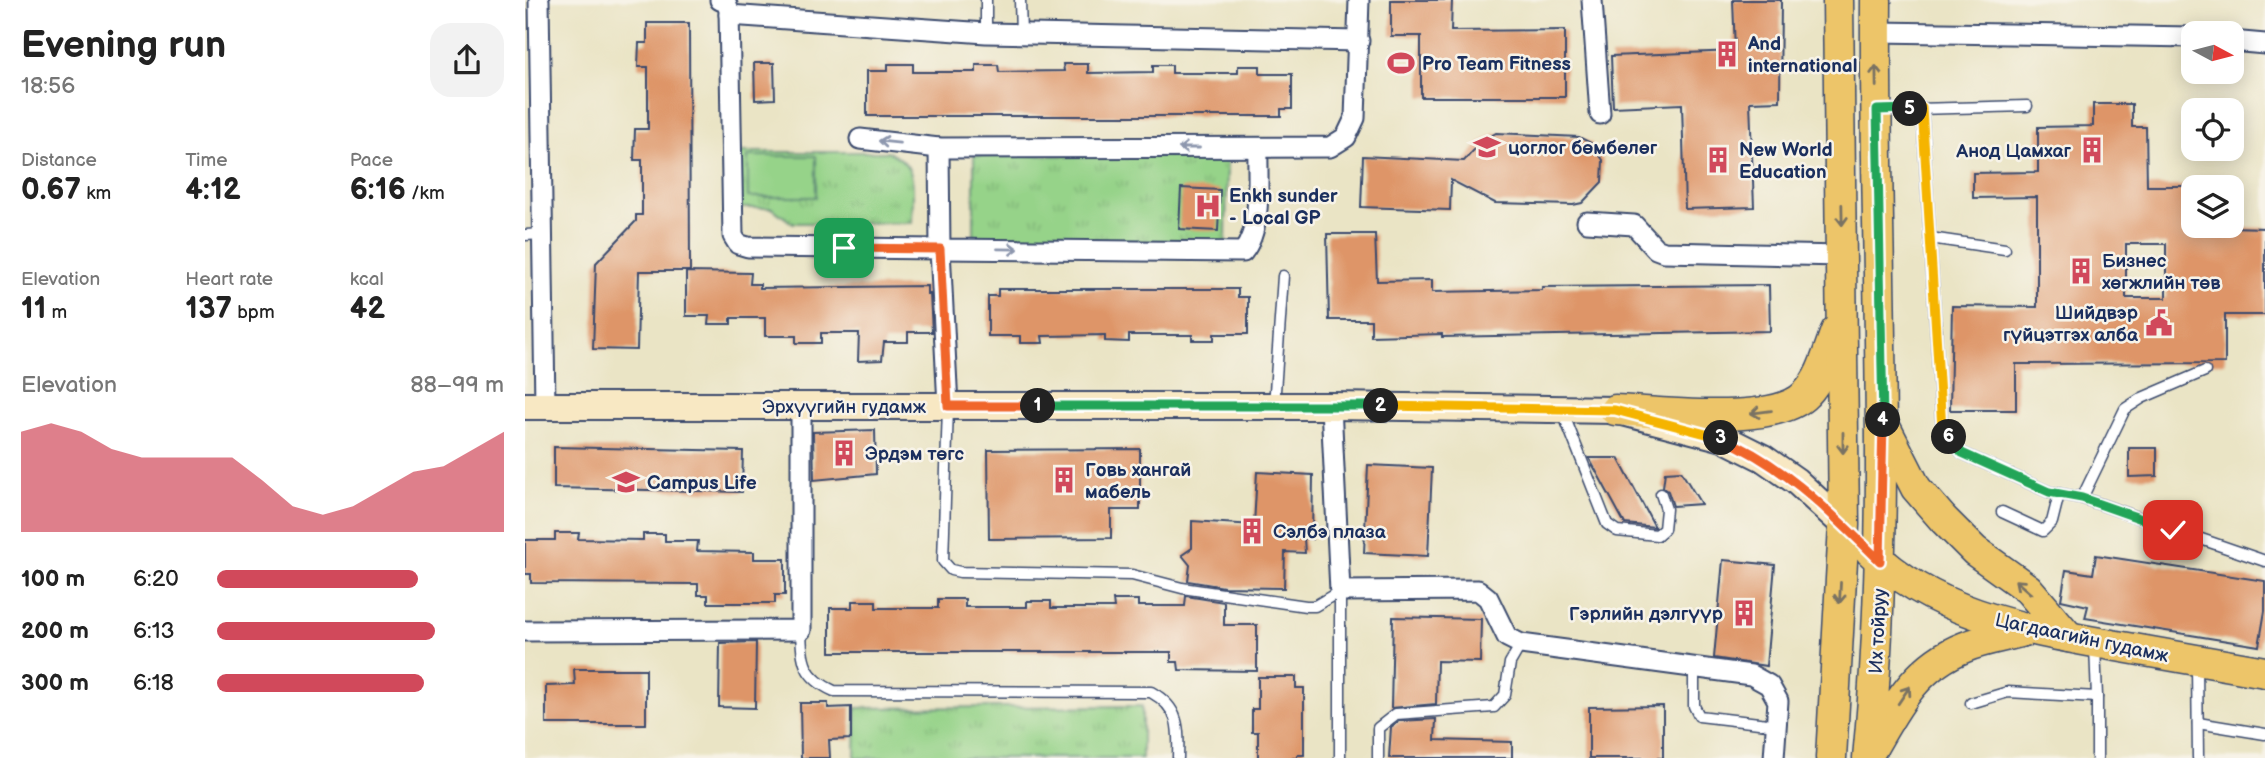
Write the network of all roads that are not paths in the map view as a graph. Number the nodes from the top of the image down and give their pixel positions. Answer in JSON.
{"nodes":[{"id":1,"x":539,"y":0,"type":"edge"},
{"id":2,"x":986,"y":0,"type":"edge"},
{"id":3,"x":1020,"y":0,"type":"edge"},
{"id":4,"x":1359,"y":0,"type":"edge"},
{"id":5,"x":1592,"y":0,"type":"edge"},
{"id":6,"x":1838,"y":0,"type":"edge"},
{"id":7,"x":1876,"y":0,"type":"edge"},
{"id":8,"x":725,"y":8,"type":"edge"},
{"id":9,"x":1876,"y":32,"type":"junction"},
{"id":10,"x":986,"y":33,"type":"junction"},
{"id":11,"x":1020,"y":34,"type":"junction"},
{"id":12,"x":2181,"y":37,"type":"edge"},
{"id":13,"x":1359,"y":41,"type":"junction"},
{"id":14,"x":2244,"y":42,"type":"edge"},
{"id":15,"x":2265,"y":44,"type":"edge"},
{"id":16,"x":2027,"y":106,"type":"dead end"},
{"id":17,"x":1922,"y":108,"type":"junction"},
{"id":18,"x":1877,"y":110,"type":"junction"},
{"id":19,"x":1600,"y":114,"type":"dead end"},
{"id":20,"x":860,"y":139,"type":"dead end"},
{"id":21,"x":939,"y":148,"type":"junction"},
{"id":22,"x":1258,"y":148,"type":"junction"},
{"id":23,"x":1587,"y":222,"type":"dead end"},
{"id":24,"x":534,"y":234,"type":"edge"},
{"id":25,"x":1930,"y":238,"type":"junction"},
{"id":26,"x":940,"y":249,"type":"junction"},
{"id":27,"x":2005,"y":249,"type":"dead end"},
{"id":28,"x":1842,"y":256,"type":"junction"},
{"id":29,"x":1283,"y":276,"type":"dead end"},
{"id":30,"x":1843,"y":310,"type":"junction"},
{"id":31,"x":2205,"y":371,"type":"dead end"},
{"id":32,"x":1331,"y":405,"type":"junction"},
{"id":33,"x":535,"y":406,"type":"edge"},
{"id":34,"x":801,"y":406,"type":"junction"},
{"id":35,"x":948,"y":406,"type":"junction"},
{"id":36,"x":1274,"y":406,"type":"junction"},
{"id":37,"x":1562,"y":409,"type":"junction"},
{"id":38,"x":1615,"y":410,"type":"junction"},
{"id":39,"x":1883,"y":424,"type":"junction"},
{"id":40,"x":1661,"y":494,"type":"dead end"},
{"id":41,"x":2059,"y":494,"type":"junction"},
{"id":42,"x":2082,"y":498,"type":"junction"},
{"id":43,"x":2002,"y":512,"type":"dead end"},
{"id":44,"x":1843,"y":525,"type":"junction"},
{"id":45,"x":1880,"y":561,"type":"junction"},
{"id":46,"x":2265,"y":561,"type":"edge"},
{"id":47,"x":1340,"y":591,"type":"junction"},
{"id":48,"x":801,"y":630,"type":"junction"},
{"id":49,"x":2028,"y":630,"type":"junction"},
{"id":50,"x":525,"y":631,"type":"edge"},
{"id":51,"x":2082,"y":640,"type":"junction"},
{"id":52,"x":1521,"y":644,"type":"junction"},
{"id":53,"x":2197,"y":661,"type":"junction"},
{"id":54,"x":1694,"y":667,"type":"junction"},
{"id":55,"x":2265,"y":672,"type":"edge"},
{"id":56,"x":2097,"y":697,"type":"junction"},
{"id":57,"x":1971,"y":703,"type":"dead end"},
{"id":58,"x":2198,"y":723,"type":"junction"},
{"id":59,"x":1776,"y":725,"type":"junction"},
{"id":60,"x":2265,"y":734,"type":"edge"},
{"id":61,"x":1869,"y":756,"type":"edge"},
{"id":62,"x":1178,"y":758,"type":"edge"},
{"id":63,"x":1340,"y":758,"type":"edge"},
{"id":64,"x":1378,"y":758,"type":"edge"},
{"id":65,"x":1773,"y":758,"type":"edge"},
{"id":66,"x":1831,"y":758,"type":"edge"},
{"id":67,"x":2097,"y":758,"type":"edge"},
{"id":68,"x":2198,"y":758,"type":"edge"}],
"edges":[{"from":1,"to":24,"type":"street"},
{"from":2,"to":10,"type":"lane"},
{"from":3,"to":11,"type":"lane"},
{"from":4,"to":13,"type":"street"},
{"from":5,"to":19,"type":"street"},
{"from":6,"to":28,"type":"main road","name":"Их тойруу","one_way":true},
{"from":7,"to":9,"type":"main road","name":"Их тойруу"},
{"from":8,"to":10,"type":"street"},
{"from":8,"to":26,"type":"street"},
{"from":9,"to":12,"type":"street"},
{"from":18,"to":9,"type":"main road","name":"Их тойруу","one_way":true},
{"from":10,"to":11,"type":"street"},
{"from":11,"to":13,"type":"street"},
{"from":13,"to":22,"type":"street"},
{"from":14,"to":15,"type":"street"},
{"from":16,"to":17,"type":"lane"},
{"from":17,"to":18,"type":"lane"},
{"from":17,"to":25,"type":"lane"},
{"from":18,"to":39,"type":"main road","name":"Их тойруу"},
{"from":21,"to":20,"type":"street","one_way":true},
{"from":22,"to":21,"type":"street","one_way":true},
{"from":21,"to":26,"type":"street"},
{"from":26,"to":22,"type":"street","one_way":true},
{"from":23,"to":28,"type":"street"},
{"from":24,"to":33,"type":"street"},
{"from":25,"to":27,"type":"lane"},
{"from":25,"to":41,"type":"lane"},
{"from":26,"to":35,"type":"street"},
{"from":28,"to":30,"type":"main road","name":"Их тойруу"},
{"from":29,"to":36,"type":"lane"},
{"from":30,"to":38,"type":"main road","one_way":true},
{"from":30,"to":44,"type":"main road","name":"Их тойруу","one_way":true},
{"from":31,"to":42,"type":"lane"},
{"from":32,"to":36,"type":"main road","name":"Эрхүүгийн гудамж"},
{"from":32,"to":37,"type":"main road","name":"Эрхүүгийн гудамж"},
{"from":32,"to":47,"type":"street"},
{"from":33,"to":34,"type":"main road","name":"Эрхүүгийн гудамж"},
{"from":34,"to":35,"type":"main road","name":"Эрхүүгийн гудамж"},
{"from":34,"to":48,"type":"street"},
{"from":35,"to":36,"type":"main road","name":"Эрхүүгийн гудамж"},
{"from":35,"to":47,"type":"lane"},
{"from":37,"to":38,"type":"main road","name":"Эрхүүгийн гудамж"},
{"from":37,"to":40,"type":"lane"},
{"from":38,"to":44,"type":"main road","name":"Эрхүүгийн гудамж"},
{"from":39,"to":45,"type":"main road","name":"Их тойруу"},
{"from":51,"to":39,"type":"main road","one_way":true},
{"from":41,"to":42,"type":"lane"},
{"from":41,"to":43,"type":"lane"},
{"from":42,"to":46,"type":"lane"},
{"from":44,"to":45,"type":"main road","name":"Цагдаагийн гудамж"},
{"from":44,"to":66,"type":"main road","name":"Их тойруу","one_way":true},
{"from":45,"to":49,"type":"main road","name":"Цагдаагийн гудамж"},
{"from":45,"to":61,"type":"main road","name":"Их тойруу"},
{"from":47,"to":52,"type":"street"},
{"from":47,"to":63,"type":"lane"},
{"from":48,"to":50,"type":"street"},
{"from":48,"to":62,"type":"lane"},
{"from":49,"to":51,"type":"main road","name":"Цагдаагийн гудамж"},
{"from":61,"to":49,"type":"main road","one_way":true},
{"from":51,"to":53,"type":"main road","name":"Цагдаагийн гудамж"},
{"from":51,"to":56,"type":"lane"},
{"from":52,"to":54,"type":"street"},
{"from":52,"to":64,"type":"lane"},
{"from":53,"to":55,"type":"main road","name":"Цагдаагийн гудамж"},
{"from":53,"to":58,"type":"lane"},
{"from":54,"to":59,"type":"street"},
{"from":54,"to":59,"type":"lane"},
{"from":56,"to":57,"type":"lane"},
{"from":56,"to":67,"type":"lane"},
{"from":58,"to":60,"type":"lane"},
{"from":58,"to":68,"type":"lane"},
{"from":59,"to":65,"type":"street"}]}
